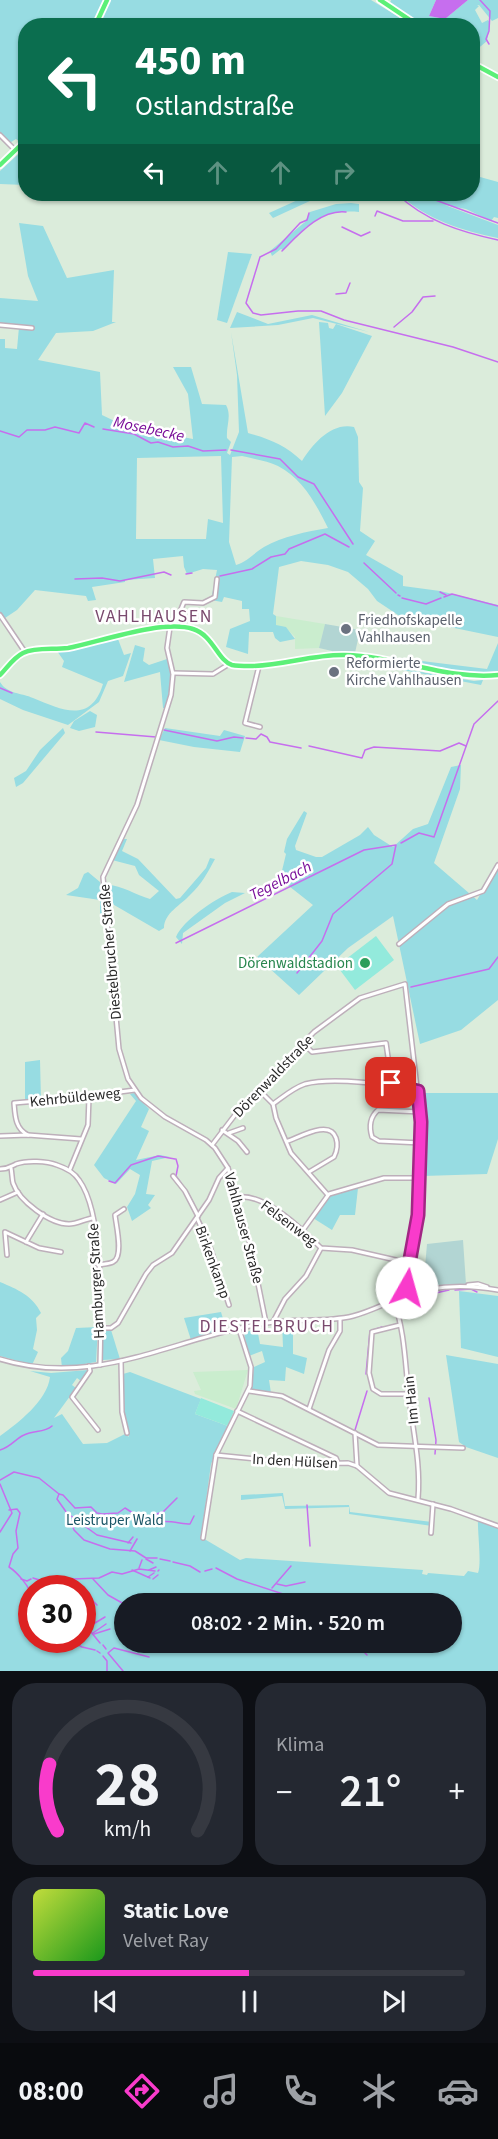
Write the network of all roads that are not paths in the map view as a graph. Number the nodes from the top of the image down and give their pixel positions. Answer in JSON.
{"nodes":[{"id":1,"x":107,"y":0,"type":"edge"},
{"id":2,"x":380,"y":0,"type":"edge"},
{"id":3,"x":99,"y":18,"type":"edge"},
{"id":4,"x":406,"y":18,"type":"edge"},
{"id":5,"x":480,"y":67,"type":"edge"},
{"id":6,"x":498,"y":77,"type":"edge"},
{"id":7,"x":0,"y":135,"type":"edge"},
{"id":8,"x":18,"y":148,"type":"edge"},
{"id":9,"x":15,"y":150,"type":"junction"},
{"id":10,"x":0,"y":165,"type":"edge"},
{"id":11,"x":0,"y":325,"type":"edge"},
{"id":12,"x":32,"y":328,"type":"dead end"},
{"id":13,"x":217,"y":579,"type":"dead end"},
{"id":14,"x":0,"y":615,"type":"edge"},
{"id":15,"x":172,"y":627,"type":"junction"},
{"id":16,"x":25,"y":652,"type":"junction"},
{"id":17,"x":229,"y":664,"type":"junction"},
{"id":18,"x":259,"y":666,"type":"junction"},
{"id":19,"x":173,"y":674,"type":"junction"},
{"id":20,"x":0,"y":675,"type":"edge"},
{"id":21,"x":498,"y":675,"type":"edge"},
{"id":22,"x":260,"y":727,"type":"dead end"},
{"id":23,"x":498,"y":865,"type":"edge"},
{"id":24,"x":399,"y":944,"type":"dead end"},
{"id":25,"x":303,"y":1043,"type":"junction"},
{"id":26,"x":126,"y":1074,"type":"joint"},
{"id":27,"x":392,"y":1085,"type":"junction"},
{"id":28,"x":258,"y":1089,"type":"junction"},
{"id":29,"x":135,"y":1090,"type":"junction"},
{"id":30,"x":418,"y":1091,"type":"junction"},
{"id":31,"x":89,"y":1096,"type":"junction"},
{"id":32,"x":273,"y":1104,"type":"junction"},
{"id":33,"x":421,"y":1112,"type":"junction"},
{"id":34,"x":243,"y":1128,"type":"dead end"},
{"id":35,"x":222,"y":1130,"type":"junction"},
{"id":36,"x":229,"y":1133,"type":"junction"},
{"id":37,"x":28,"y":1135,"type":"junction"},
{"id":38,"x":0,"y":1136,"type":"edge"},
{"id":39,"x":81,"y":1138,"type":"junction"},
{"id":40,"x":287,"y":1141,"type":"junction"},
{"id":41,"x":421,"y":1143,"type":"junction"},
{"id":42,"x":212,"y":1145,"type":"junction"},
{"id":43,"x":247,"y":1152,"type":"dead end"},
{"id":44,"x":12,"y":1168,"type":"junction"},
{"id":45,"x":228,"y":1168,"type":"junction"},
{"id":46,"x":0,"y":1169,"type":"edge"},
{"id":47,"x":69,"y":1170,"type":"junction"},
{"id":48,"x":309,"y":1172,"type":"junction"},
{"id":49,"x":173,"y":1176,"type":"dead end"},
{"id":50,"x":419,"y":1178,"type":"junction"},
{"id":51,"x":18,"y":1192,"type":"junction"},
{"id":52,"x":328,"y":1195,"type":"junction"},
{"id":53,"x":238,"y":1197,"type":"junction"},
{"id":54,"x":0,"y":1200,"type":"edge"},
{"id":55,"x":124,"y":1209,"type":"dead end"},
{"id":56,"x":43,"y":1214,"type":"junction"},
{"id":57,"x":197,"y":1217,"type":"junction"},
{"id":58,"x":93,"y":1218,"type":"junction"},
{"id":59,"x":303,"y":1230,"type":"junction"},
{"id":60,"x":26,"y":1242,"type":"junction"},
{"id":61,"x":321,"y":1248,"type":"junction"},
{"id":62,"x":61,"y":1252,"type":"dead end"},
{"id":63,"x":7,"y":1256,"type":"dead end"},
{"id":64,"x":410,"y":1263,"type":"junction"},
{"id":65,"x":98,"y":1265,"type":"junction"},
{"id":66,"x":498,"y":1290,"type":"edge"},
{"id":67,"x":410,"y":1295,"type":"junction"},
{"id":68,"x":394,"y":1300,"type":"junction"},
{"id":69,"x":229,"y":1305,"type":"dead end"},
{"id":70,"x":340,"y":1319,"type":"junction"},
{"id":71,"x":273,"y":1322,"type":"junction"},
{"id":72,"x":266,"y":1323,"type":"junction"},
{"id":73,"x":400,"y":1325,"type":"junction"},
{"id":74,"x":101,"y":1328,"type":"junction"},
{"id":75,"x":239,"y":1329,"type":"junction"},
{"id":76,"x":0,"y":1359,"type":"edge"},
{"id":77,"x":121,"y":1361,"type":"junction"},
{"id":78,"x":100,"y":1365,"type":"junction"},
{"id":79,"x":89,"y":1368,"type":"junction"},
{"id":80,"x":249,"y":1391,"type":"junction"},
{"id":81,"x":409,"y":1394,"type":"junction"},
{"id":82,"x":309,"y":1409,"type":"junction"},
{"id":83,"x":237,"y":1411,"type":"junction"},
{"id":84,"x":98,"y":1430,"type":"dead end"},
{"id":85,"x":127,"y":1433,"type":"dead end"},
{"id":86,"x":356,"y":1433,"type":"junction"},
{"id":87,"x":416,"y":1447,"type":"junction"},
{"id":88,"x":463,"y":1448,"type":"dead end"},
{"id":89,"x":216,"y":1455,"type":"junction"},
{"id":90,"x":338,"y":1463,"type":"junction"},
{"id":91,"x":357,"y":1466,"type":"junction"},
{"id":92,"x":418,"y":1499,"type":"junction"},
{"id":93,"x":433,"y":1504,"type":"junction"},
{"id":94,"x":498,"y":1526,"type":"edge"},
{"id":95,"x":431,"y":1533,"type":"dead end"},
{"id":96,"x":203,"y":1538,"type":"dead end"}],
"edges":[{"from":1,"to":3,"type":"main road"},
{"from":2,"to":4,"type":"main road"},
{"from":5,"to":6,"type":"main road"},
{"from":7,"to":9,"type":"street"},
{"from":8,"to":9,"type":"main road"},
{"from":9,"to":10,"type":"main road"},
{"from":11,"to":12,"type":"street"},
{"from":13,"to":15,"type":"street"},
{"from":14,"to":16,"type":"street"},
{"from":15,"to":16,"type":"main road"},
{"from":15,"to":17,"type":"main road"},
{"from":15,"to":19,"type":"street","name":"Diestelbrucher Straße"},
{"from":16,"to":20,"type":"main road"},
{"from":17,"to":18,"type":"main road"},
{"from":17,"to":19,"type":"street"},
{"from":18,"to":21,"type":"main road"},
{"from":18,"to":22,"type":"street"},
{"from":19,"to":26,"type":"street","name":"Diestelbrucher Straße"},
{"from":23,"to":24,"type":"street"},
{"from":25,"to":27,"type":"street"},
{"from":25,"to":28,"type":"street","name":"Dörenwaldstraße"},
{"from":25,"to":30,"type":"street","name":"Dörenwaldstraße"},
{"from":26,"to":29,"type":"street","name":"Vahlhauser Straße"},
{"from":27,"to":30,"type":"street"},
{"from":27,"to":32,"type":"street"},
{"from":28,"to":32,"type":"street"},
{"from":28,"to":35,"type":"street","name":"Dörenwaldstraße"},
{"from":29,"to":31,"type":"street","name":"Kehrbüldeweg"},
{"from":29,"to":42,"type":"street","name":"Vahlhauser Straße"},
{"from":30,"to":33,"type":"street"},
{"from":31,"to":37,"type":"street","name":"Kehrbüldeweg"},
{"from":31,"to":39,"type":"street"},
{"from":32,"to":40,"type":"street"},
{"from":33,"to":41,"type":"street"},
{"from":33,"to":41,"type":"street"},
{"from":34,"to":36,"type":"street"},
{"from":35,"to":36,"type":"street"},
{"from":35,"to":42,"type":"street","name":"Dörenwaldstraße"},
{"from":36,"to":43,"type":"street"},
{"from":37,"to":38,"type":"street"},
{"from":37,"to":39,"type":"street"},
{"from":39,"to":47,"type":"street"},
{"from":40,"to":48,"type":"street"},
{"from":40,"to":48,"type":"street"},
{"from":41,"to":50,"type":"street"},
{"from":42,"to":45,"type":"street","name":"Vahlhauser Straße"},
{"from":44,"to":46,"type":"street"},
{"from":44,"to":47,"type":"street"},
{"from":44,"to":51,"type":"street"},
{"from":45,"to":53,"type":"street","name":"Vahlhauser Straße"},
{"from":45,"to":57,"type":"street"},
{"from":47,"to":58,"type":"street","name":"Hamburger Straße"},
{"from":48,"to":52,"type":"street"},
{"from":49,"to":57,"type":"street","name":"Birkenkamp"},
{"from":50,"to":52,"type":"street"},
{"from":50,"to":64,"type":"street"},
{"from":51,"to":54,"type":"street"},
{"from":51,"to":56,"type":"street"},
{"from":52,"to":59,"type":"street"},
{"from":53,"to":59,"type":"street","name":"Felsenweg"},
{"from":53,"to":72,"type":"street","name":"Vahlhauser Straße"},
{"from":55,"to":65,"type":"street"},
{"from":56,"to":58,"type":"street"},
{"from":56,"to":60,"type":"street"},
{"from":57,"to":69,"type":"street","name":"Birkenkamp"},
{"from":57,"to":74,"type":"street"},
{"from":58,"to":65,"type":"street","name":"Hamburger Straße"},
{"from":59,"to":61,"type":"street","name":"Felsenweg"},
{"from":60,"to":62,"type":"street"},
{"from":60,"to":63,"type":"street"},
{"from":61,"to":64,"type":"street","name":"Felsenweg"},
{"from":61,"to":71,"type":"street"},
{"from":64,"to":67,"type":"street"},
{"from":65,"to":74,"type":"street","name":"Hamburger Straße"},
{"from":66,"to":67,"type":"street"},
{"from":67,"to":68,"type":"street"},
{"from":68,"to":70,"type":"street"},
{"from":68,"to":73,"type":"street","name":"Im Hain"},
{"from":70,"to":71,"type":"street"},
{"from":70,"to":82,"type":"street"},
{"from":71,"to":72,"type":"street"},
{"from":72,"to":75,"type":"street"},
{"from":73,"to":81,"type":"street","name":"Im Hain"},
{"from":73,"to":81,"type":"street"},
{"from":74,"to":78,"type":"street","name":"Hamburger Straße"},
{"from":75,"to":77,"type":"street"},
{"from":75,"to":80,"type":"street"},
{"from":76,"to":79,"type":"street"},
{"from":77,"to":78,"type":"street"},
{"from":77,"to":85,"type":"street"},
{"from":78,"to":79,"type":"street"},
{"from":79,"to":84,"type":"street"},
{"from":80,"to":82,"type":"street"},
{"from":80,"to":83,"type":"street"},
{"from":81,"to":87,"type":"street","name":"Im Hain"},
{"from":82,"to":86,"type":"street"},
{"from":83,"to":89,"type":"street"},
{"from":83,"to":90,"type":"street"},
{"from":86,"to":87,"type":"street"},
{"from":86,"to":91,"type":"street"},
{"from":87,"to":88,"type":"street"},
{"from":87,"to":92,"type":"street","name":"Im Hain"},
{"from":89,"to":90,"type":"street","name":"In den Hülsen"},
{"from":89,"to":96,"type":"street"},
{"from":90,"to":91,"type":"street","name":"In den Hülsen"},
{"from":91,"to":92,"type":"street","name":"In den Hülsen"},
{"from":92,"to":93,"type":"street","name":"In den Hülsen"},
{"from":93,"to":94,"type":"street","name":"In den Hülsen"},
{"from":93,"to":95,"type":"street"}]}
